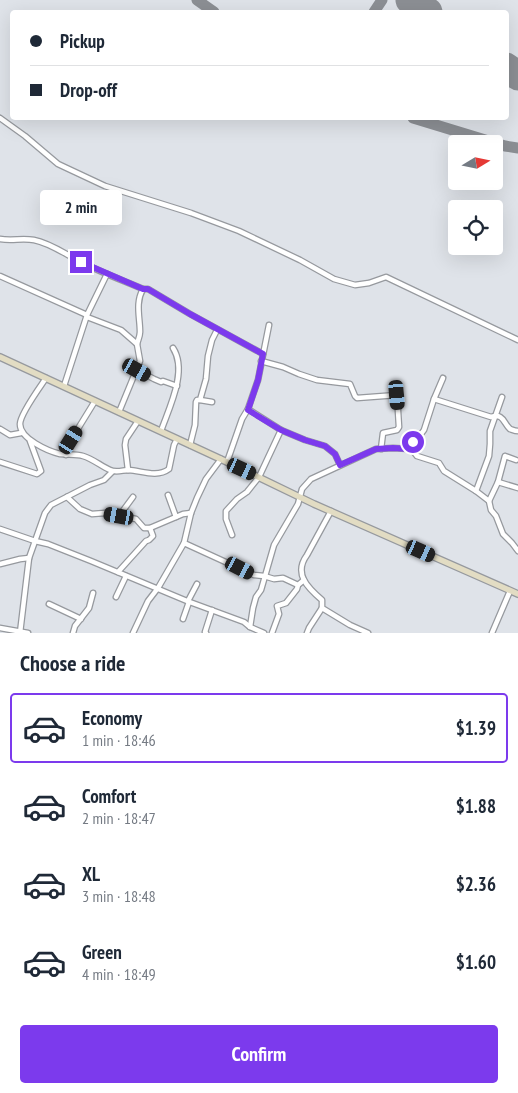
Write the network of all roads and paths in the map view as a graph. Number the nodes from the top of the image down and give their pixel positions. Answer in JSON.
{"nodes":[{"id":1,"x":0,"y":118,"type":"edge"},
{"id":2,"x":0,"y":240,"type":"edge"},
{"id":3,"x":107,"y":274,"type":"junction"},
{"id":4,"x":0,"y":276,"type":"edge"},
{"id":5,"x":143,"y":289,"type":"junction"},
{"id":6,"x":87,"y":316,"type":"junction"},
{"id":7,"x":269,"y":325,"type":"dead end"},
{"id":8,"x":217,"y":330,"type":"junction"},
{"id":9,"x":518,"y":340,"type":"edge"},
{"id":10,"x":137,"y":344,"type":"junction"},
{"id":11,"x":173,"y":348,"type":"dead end"},
{"id":12,"x":263,"y":354,"type":"junction"},
{"id":13,"x":0,"y":357,"type":"edge"},
{"id":14,"x":261,"y":361,"type":"junction"},
{"id":15,"x":137,"y":370,"type":"junction"},
{"id":16,"x":46,"y":378,"type":"junction"},
{"id":17,"x":443,"y":378,"type":"dead end"},
{"id":18,"x":64,"y":386,"type":"junction"},
{"id":19,"x":177,"y":386,"type":"junction"},
{"id":20,"x":502,"y":397,"type":"dead end"},
{"id":21,"x":434,"y":399,"type":"junction"},
{"id":22,"x":200,"y":400,"type":"junction"},
{"id":23,"x":95,"y":401,"type":"junction"},
{"id":24,"x":212,"y":402,"type":"dead end"},
{"id":25,"x":248,"y":410,"type":"junction"},
{"id":26,"x":119,"y":412,"type":"junction"},
{"id":27,"x":495,"y":416,"type":"junction"},
{"id":28,"x":138,"y":420,"type":"junction"},
{"id":29,"x":0,"y":429,"type":"edge"},
{"id":30,"x":281,"y":430,"type":"junction"},
{"id":31,"x":161,"y":431,"type":"junction"},
{"id":32,"x":518,"y":431,"type":"edge"},
{"id":33,"x":22,"y":433,"type":"junction"},
{"id":34,"x":177,"y":439,"type":"junction"},
{"id":35,"x":30,"y":441,"type":"junction"},
{"id":36,"x":190,"y":445,"type":"junction"},
{"id":37,"x":381,"y":449,"type":"junction"},
{"id":38,"x":410,"y":449,"type":"junction"},
{"id":39,"x":66,"y":455,"type":"junction"},
{"id":40,"x":221,"y":459,"type":"junction"},
{"id":41,"x":516,"y":460,"type":"dead end"},
{"id":42,"x":0,"y":462,"type":"edge"},
{"id":43,"x":227,"y":462,"type":"junction"},
{"id":44,"x":340,"y":465,"type":"junction"},
{"id":45,"x":128,"y":470,"type":"junction"},
{"id":46,"x":112,"y":472,"type":"junction"},
{"id":47,"x":259,"y":477,"type":"junction"},
{"id":48,"x":498,"y":482,"type":"junction"},
{"id":49,"x":518,"y":488,"type":"edge"},
{"id":50,"x":476,"y":491,"type":"junction"},
{"id":51,"x":168,"y":495,"type":"dead end"},
{"id":52,"x":67,"y":497,"type":"junction"},
{"id":53,"x":133,"y":497,"type":"dead end"},
{"id":54,"x":300,"y":497,"type":"junction"},
{"id":55,"x":489,"y":501,"type":"junction"},
{"id":56,"x":331,"y":511,"type":"junction"},
{"id":57,"x":191,"y":512,"type":"junction"},
{"id":58,"x":119,"y":516,"type":"junction"},
{"id":59,"x":176,"y":517,"type":"junction"},
{"id":60,"x":150,"y":528,"type":"junction"},
{"id":61,"x":0,"y":529,"type":"edge"},
{"id":62,"x":232,"y":535,"type":"dead end"},
{"id":63,"x":35,"y":541,"type":"junction"},
{"id":64,"x":184,"y":543,"type":"junction"},
{"id":65,"x":518,"y":551,"type":"edge"},
{"id":66,"x":29,"y":558,"type":"junction"},
{"id":67,"x":0,"y":564,"type":"edge"},
{"id":68,"x":118,"y":572,"type":"junction"},
{"id":69,"x":126,"y":576,"type":"junction"},
{"id":70,"x":264,"y":576,"type":"junction"},
{"id":71,"x":304,"y":580,"type":"junction"},
{"id":72,"x":197,"y":584,"type":"dead end"},
{"id":73,"x":298,"y":585,"type":"junction"},
{"id":74,"x":158,"y":588,"type":"junction"},
{"id":75,"x":510,"y":591,"type":"junction"},
{"id":76,"x":93,"y":593,"type":"dead end"},
{"id":77,"x":518,"y":594,"type":"edge"},
{"id":78,"x":116,"y":597,"type":"dead end"},
{"id":79,"x":188,"y":602,"type":"junction"},
{"id":80,"x":49,"y":604,"type":"dead end"},
{"id":81,"x":322,"y":608,"type":"junction"},
{"id":82,"x":212,"y":610,"type":"junction"},
{"id":83,"x":81,"y":619,"type":"junction"},
{"id":84,"x":183,"y":620,"type":"dead end"},
{"id":85,"x":250,"y":627,"type":"junction"},
{"id":86,"x":0,"y":628,"type":"edge"},
{"id":87,"x":20,"y":632,"type":"edge"},
{"id":88,"x":28,"y":633,"type":"edge"},
{"id":89,"x":73,"y":633,"type":"edge"},
{"id":90,"x":133,"y":633,"type":"edge"},
{"id":91,"x":206,"y":633,"type":"edge"},
{"id":92,"x":264,"y":633,"type":"edge"},
{"id":93,"x":272,"y":633,"type":"edge"},
{"id":94,"x":308,"y":633,"type":"edge"},
{"id":95,"x":368,"y":633,"type":"edge"},
{"id":96,"x":492,"y":633,"type":"edge"}],
"edges":[{"from":1,"to":9,"type":"street"},
{"from":2,"to":3,"type":"street"},
{"from":3,"to":5,"type":"street"},
{"from":3,"to":6,"type":"street"},
{"from":4,"to":6,"type":"street"},
{"from":5,"to":8,"type":"street"},
{"from":5,"to":10,"type":"street"},
{"from":6,"to":10,"type":"street"},
{"from":6,"to":18,"type":"street"},
{"from":7,"to":12,"type":"street"},
{"from":8,"to":12,"type":"street"},
{"from":8,"to":22,"type":"street"},
{"from":10,"to":15,"type":"street"},
{"from":11,"to":19,"type":"street"},
{"from":12,"to":14,"type":"street"},
{"from":13,"to":16,"type":"main road"},
{"from":14,"to":25,"type":"street"},
{"from":14,"to":37,"type":"street"},
{"from":15,"to":19,"type":"street"},
{"from":15,"to":26,"type":"street"},
{"from":16,"to":18,"type":"main road"},
{"from":16,"to":33,"type":"street"},
{"from":17,"to":21,"type":"street"},
{"from":18,"to":23,"type":"main road"},
{"from":19,"to":31,"type":"street"},
{"from":20,"to":27,"type":"street"},
{"from":21,"to":27,"type":"street"},
{"from":21,"to":38,"type":"street"},
{"from":22,"to":24,"type":"street"},
{"from":22,"to":36,"type":"street"},
{"from":23,"to":26,"type":"main road"},
{"from":23,"to":39,"type":"street"},
{"from":25,"to":30,"type":"street"},
{"from":25,"to":43,"type":"street"},
{"from":26,"to":28,"type":"main road"},
{"from":27,"to":32,"type":"street"},
{"from":27,"to":50,"type":"street"},
{"from":28,"to":31,"type":"main road"},
{"from":28,"to":45,"type":"street"},
{"from":29,"to":33,"type":"street"},
{"from":30,"to":44,"type":"street"},
{"from":30,"to":47,"type":"street"},
{"from":31,"to":34,"type":"main road"},
{"from":33,"to":35,"type":"street"},
{"from":34,"to":36,"type":"main road"},
{"from":34,"to":45,"type":"street"},
{"from":35,"to":39,"type":"street"},
{"from":35,"to":42,"type":"street"},
{"from":36,"to":40,"type":"main road"},
{"from":37,"to":38,"type":"street"},
{"from":37,"to":44,"type":"street"},
{"from":38,"to":50,"type":"street"},
{"from":39,"to":46,"type":"street"},
{"from":40,"to":43,"type":"main road"},
{"from":40,"to":57,"type":"street"},
{"from":41,"to":48,"type":"street"},
{"from":43,"to":47,"type":"main road"},
{"from":44,"to":54,"type":"street"},
{"from":45,"to":46,"type":"street"},
{"from":46,"to":52,"type":"street"},
{"from":47,"to":54,"type":"main road"},
{"from":47,"to":62,"type":"street"},
{"from":48,"to":49,"type":"street"},
{"from":48,"to":55,"type":"street"},
{"from":50,"to":55,"type":"street"},
{"from":51,"to":59,"type":"street"},
{"from":52,"to":58,"type":"street"},
{"from":52,"to":63,"type":"street"},
{"from":53,"to":58,"type":"street"},
{"from":54,"to":56,"type":"main road"},
{"from":54,"to":70,"type":"street"},
{"from":55,"to":65,"type":"street"},
{"from":56,"to":71,"type":"street"},
{"from":56,"to":75,"type":"main road"},
{"from":57,"to":59,"type":"street"},
{"from":57,"to":64,"type":"street"},
{"from":58,"to":60,"type":"street"},
{"from":59,"to":60,"type":"street"},
{"from":60,"to":68,"type":"street"},
{"from":61,"to":63,"type":"street"},
{"from":63,"to":66,"type":"street"},
{"from":63,"to":68,"type":"street"},
{"from":64,"to":70,"type":"street"},
{"from":64,"to":74,"type":"street"},
{"from":66,"to":67,"type":"street"},
{"from":66,"to":87,"type":"street"},
{"from":68,"to":69,"type":"street"},
{"from":69,"to":74,"type":"street"},
{"from":69,"to":78,"type":"street"},
{"from":70,"to":73,"type":"street"},
{"from":70,"to":85,"type":"street"},
{"from":71,"to":73,"type":"street"},
{"from":71,"to":81,"type":"street"},
{"from":72,"to":79,"type":"street"},
{"from":73,"to":93,"type":"street"},
{"from":74,"to":79,"type":"street"},
{"from":74,"to":90,"type":"street"},
{"from":75,"to":77,"type":"main road"},
{"from":75,"to":96,"type":"street"},
{"from":76,"to":83,"type":"street"},
{"from":79,"to":82,"type":"street"},
{"from":79,"to":84,"type":"street"},
{"from":80,"to":83,"type":"street"},
{"from":81,"to":94,"type":"street"},
{"from":81,"to":95,"type":"street"},
{"from":82,"to":85,"type":"street"},
{"from":82,"to":91,"type":"street"},
{"from":83,"to":89,"type":"street"},
{"from":85,"to":92,"type":"street"},
{"from":86,"to":87,"type":"street"},
{"from":87,"to":88,"type":"street"}]}
